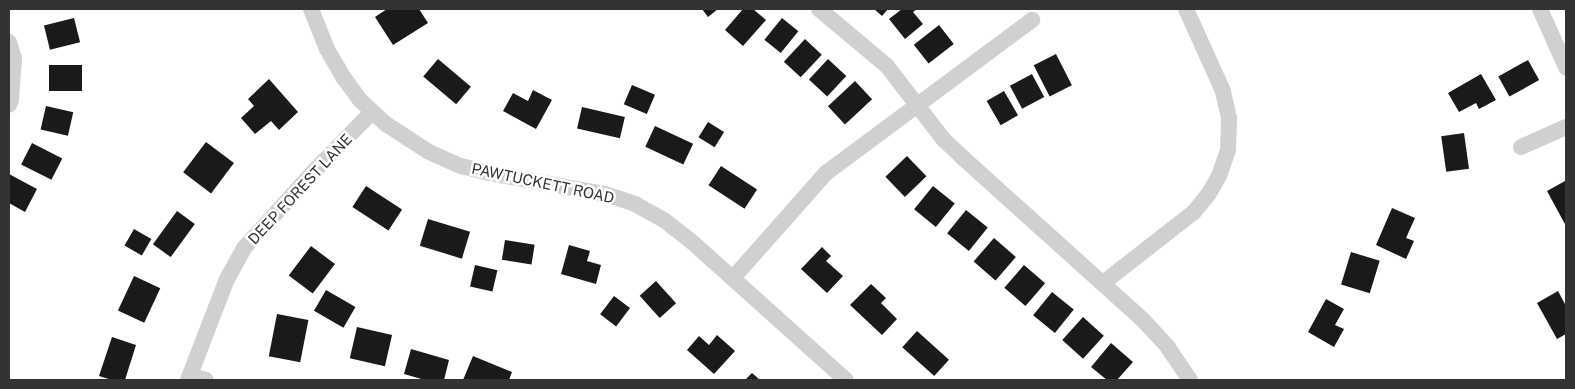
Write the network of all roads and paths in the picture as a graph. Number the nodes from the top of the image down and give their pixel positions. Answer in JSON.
{"nodes":[{"id":1,"x":311,"y":9,"type":"edge"},
{"id":2,"x":819,"y":9,"type":"edge"},
{"id":3,"x":1186,"y":9,"type":"edge"},
{"id":4,"x":1540,"y":9,"type":"edge"},
{"id":5,"x":1032,"y":20,"type":"dead end"},
{"id":6,"x":9,"y":42,"type":"edge"},
{"id":7,"x":1566,"y":67,"type":"edge"},
{"id":8,"x":9,"y":105,"type":"edge"},
{"id":9,"x":917,"y":105,"type":"junction"},
{"id":10,"x":372,"y":112,"type":"junction"},
{"id":11,"x":1566,"y":127,"type":"edge"},
{"id":12,"x":1521,"y":147,"type":"dead end"},
{"id":13,"x":732,"y":278,"type":"junction"},
{"id":14,"x":1104,"y":283,"type":"junction"},
{"id":15,"x":189,"y":378,"type":"edge"},
{"id":16,"x":206,"y":380,"type":"edge"},
{"id":17,"x":846,"y":380,"type":"edge"},
{"id":18,"x":1190,"y":380,"type":"edge"}],
"edges":[{"from":1,"to":10,"type":"street","name":"PAWTUCKETT ROAD"},
{"from":2,"to":9,"type":"street"},
{"from":3,"to":14,"type":"street"},
{"from":4,"to":7,"type":"street"},
{"from":5,"to":9,"type":"street"},
{"from":6,"to":8,"type":"street"},
{"from":9,"to":13,"type":"street"},
{"from":9,"to":14,"type":"street"},
{"from":10,"to":13,"type":"street","name":"PAWTUCKETT ROAD"},
{"from":10,"to":15,"type":"street","name":"DEEP FOREST LANE"},
{"from":11,"to":12,"type":"street"},
{"from":13,"to":17,"type":"street","name":"PAWTUCKETT ROAD"},
{"from":14,"to":18,"type":"street"},
{"from":15,"to":16,"type":"street"}]}
